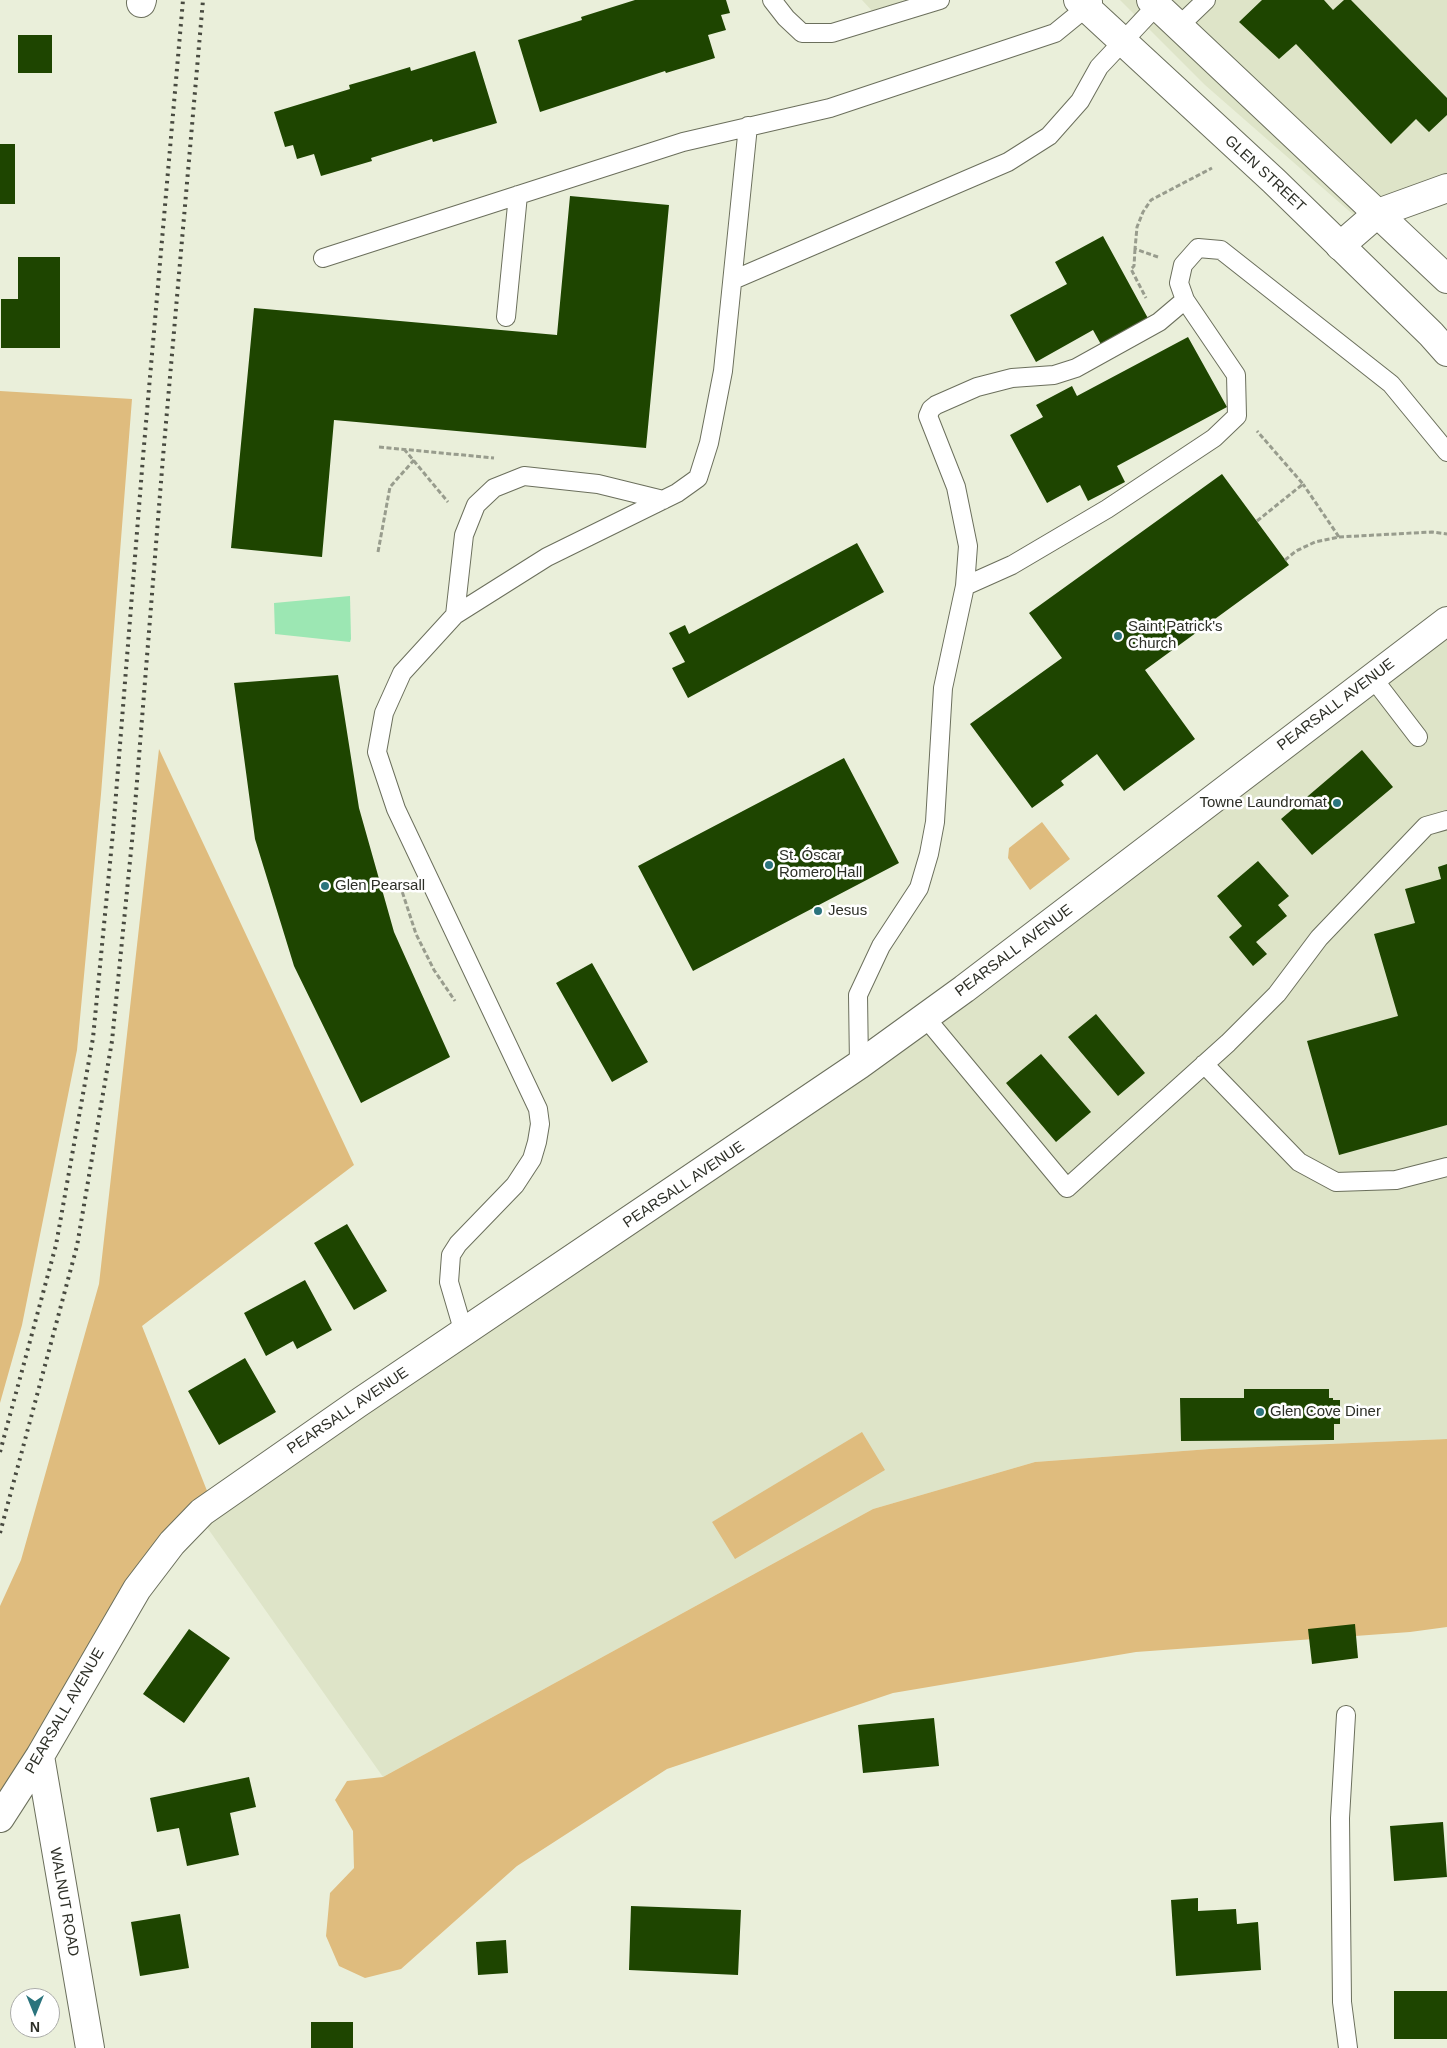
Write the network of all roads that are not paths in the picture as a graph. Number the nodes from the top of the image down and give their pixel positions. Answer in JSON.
{"nodes":[{"id":1,"x":772,"y":0,"type":"edge"},
{"id":2,"x":940,"y":0,"type":"edge"},
{"id":3,"x":1206,"y":0,"type":"edge"},
{"id":4,"x":1086,"y":2,"type":"edge"},
{"id":5,"x":1154,"y":3,"type":"edge"},
{"id":6,"x":1179,"y":26,"type":"junction"},
{"id":7,"x":1122,"y":41,"type":"junction"},
{"id":8,"x":748,"y":126,"type":"junction"},
{"id":9,"x":1447,"y":188,"type":"edge"},
{"id":10,"x":518,"y":194,"type":"junction"},
{"id":11,"x":1378,"y":213,"type":"junction"},
{"id":12,"x":1340,"y":246,"type":"junction"},
{"id":13,"x":322,"y":258,"type":"dead end"},
{"id":14,"x":1447,"y":279,"type":"edge"},
{"id":15,"x":733,"y":280,"type":"junction"},
{"id":16,"x":1185,"y":300,"type":"junction"},
{"id":17,"x":506,"y":317,"type":"dead end"},
{"id":18,"x":1447,"y":352,"type":"edge"},
{"id":19,"x":1447,"y":452,"type":"edge"},
{"id":20,"x":663,"y":500,"type":"junction"},
{"id":21,"x":964,"y":586,"type":"junction"},
{"id":22,"x":455,"y":615,"type":"junction"},
{"id":23,"x":1447,"y":621,"type":"edge"},
{"id":24,"x":1372,"y":677,"type":"junction"},
{"id":25,"x":1418,"y":737,"type":"dead end"},
{"id":26,"x":1447,"y":820,"type":"edge"},
{"id":27,"x":925,"y":1017,"type":"junction"},
{"id":28,"x":1204,"y":1064,"type":"junction"},
{"id":29,"x":859,"y":1065,"type":"junction"},
{"id":30,"x":1447,"y":1167,"type":"edge"},
{"id":31,"x":464,"y":1333,"type":"junction"},
{"id":32,"x":1346,"y":1715,"type":"dead end"},
{"id":33,"x":40,"y":1756,"type":"junction"},
{"id":34,"x":0,"y":1818,"type":"edge"},
{"id":35,"x":90,"y":2048,"type":"edge"},
{"id":36,"x":1348,"y":2048,"type":"edge"}],
"edges":[{"from":1,"to":2,"type":"lane"},
{"from":3,"to":6,"type":"lane"},
{"from":4,"to":7,"type":"street","name":"GLEN STREET"},
{"from":4,"to":8,"type":"lane"},
{"from":5,"to":6,"type":"street"},
{"from":5,"to":7,"type":"lane"},
{"from":6,"to":11,"type":"street"},
{"from":7,"to":12,"type":"street","name":"GLEN STREET"},
{"from":7,"to":15,"type":"lane"},
{"from":8,"to":10,"type":"lane"},
{"from":8,"to":15,"type":"lane"},
{"from":9,"to":11,"type":"street"},
{"from":10,"to":13,"type":"lane"},
{"from":10,"to":17,"type":"lane"},
{"from":11,"to":12,"type":"street"},
{"from":11,"to":14,"type":"street"},
{"from":12,"to":18,"type":"street","name":"GLEN STREET"},
{"from":15,"to":20,"type":"lane"},
{"from":16,"to":19,"type":"lane"},
{"from":16,"to":21,"type":"lane"},
{"from":16,"to":21,"type":"lane"},
{"from":20,"to":22,"type":"lane"},
{"from":20,"to":22,"type":"lane"},
{"from":21,"to":29,"type":"lane"},
{"from":22,"to":31,"type":"lane"},
{"from":23,"to":24,"type":"street","name":"PEARSALL AVENUE"},
{"from":24,"to":25,"type":"lane"},
{"from":24,"to":27,"type":"street","name":"PEARSALL AVENUE"},
{"from":26,"to":28,"type":"lane"},
{"from":27,"to":28,"type":"lane"},
{"from":27,"to":29,"type":"street","name":"PEARSALL AVENUE"},
{"from":28,"to":30,"type":"lane"},
{"from":29,"to":31,"type":"street","name":"PEARSALL AVENUE"},
{"from":31,"to":33,"type":"street","name":"PEARSALL AVENUE"},
{"from":32,"to":36,"type":"lane"},
{"from":33,"to":34,"type":"street","name":"PEARSALL AVENUE"},
{"from":33,"to":35,"type":"street","name":"WALNUT ROAD"}]}
